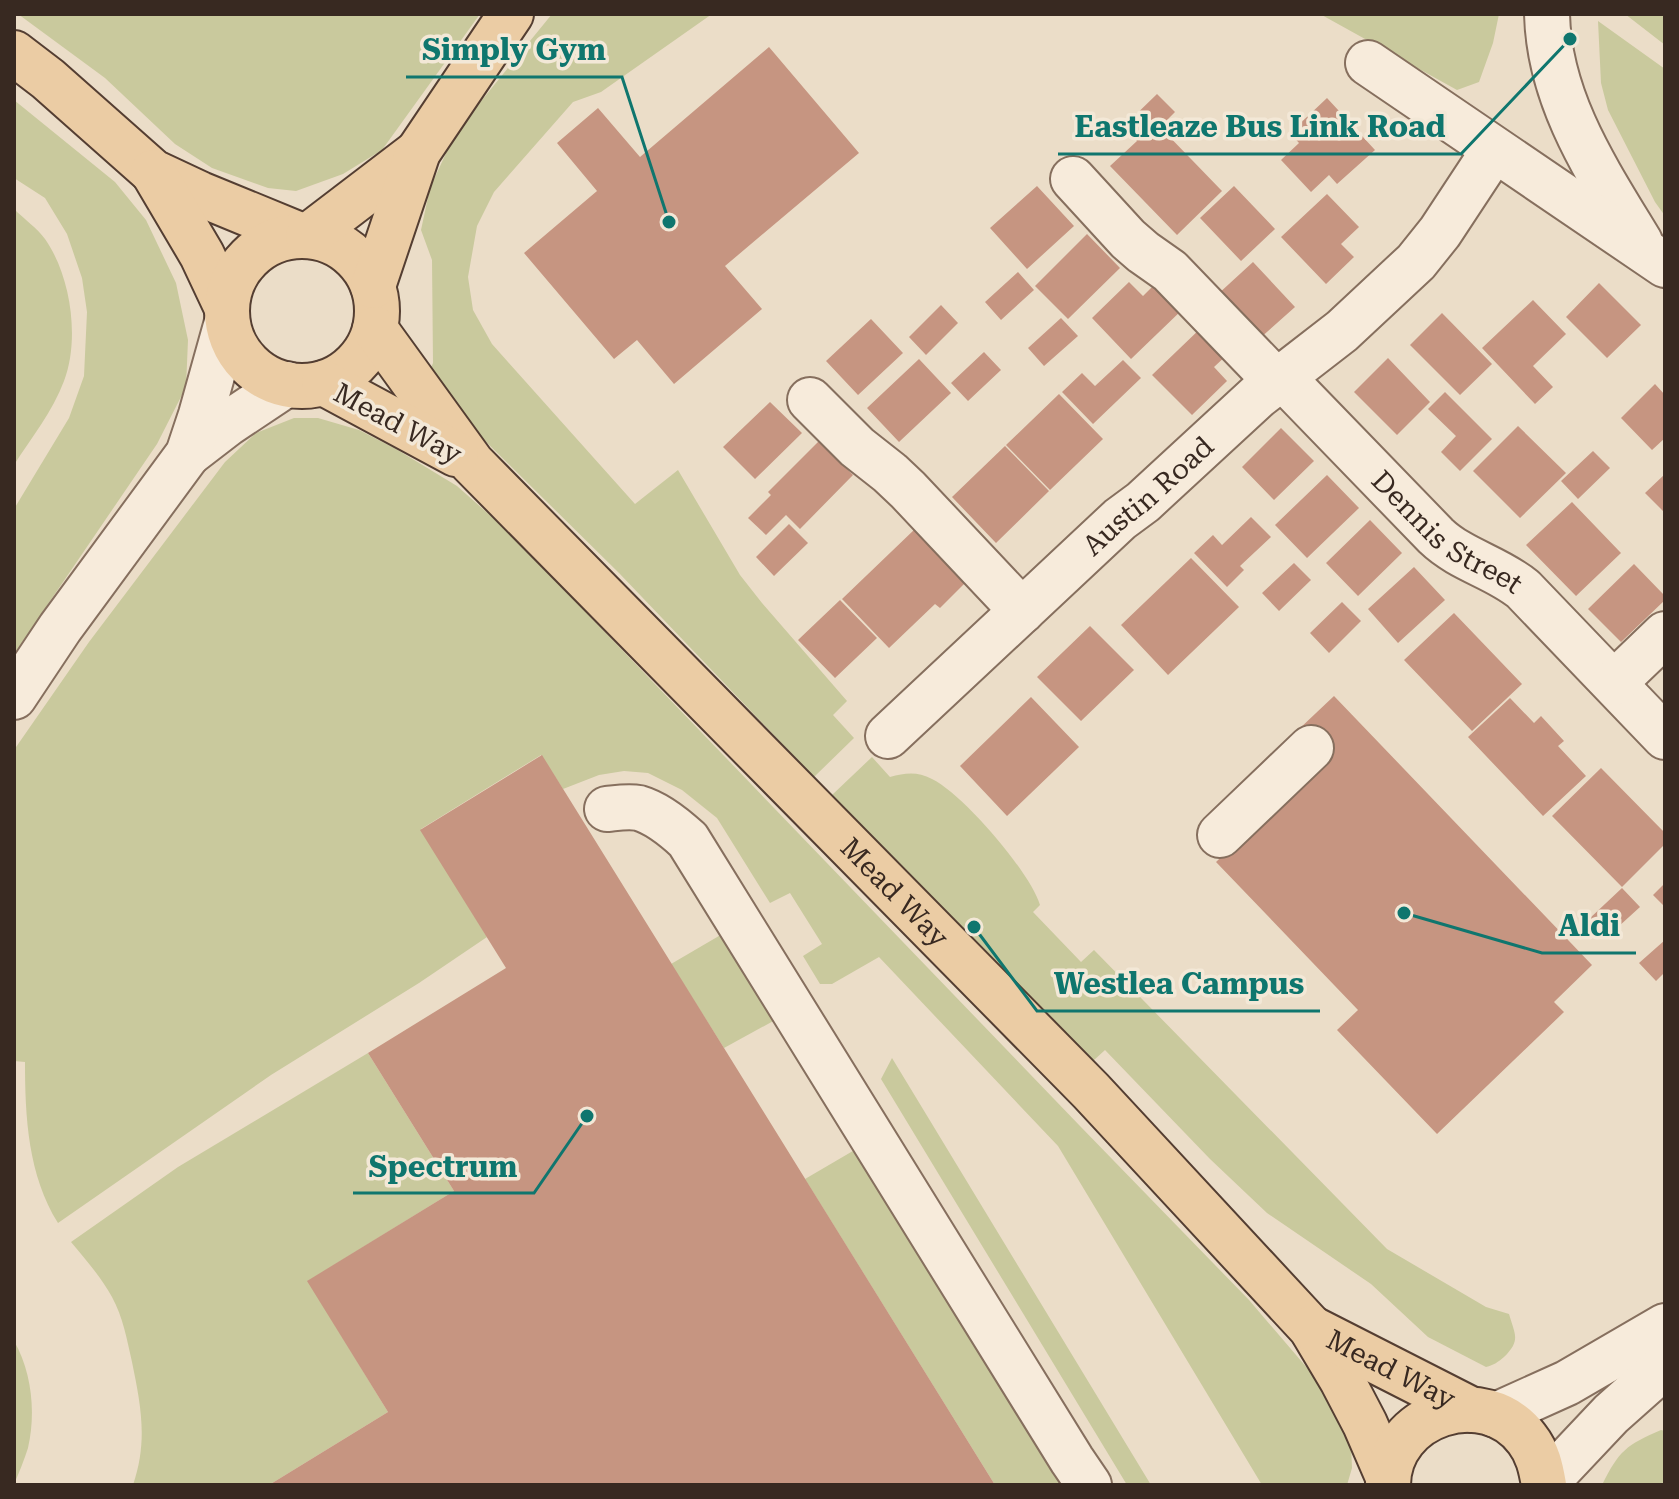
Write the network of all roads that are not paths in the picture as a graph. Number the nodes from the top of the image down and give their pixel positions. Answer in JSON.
{"nodes":[{"id":1,"x":511,"y":14,"type":"edge"},
{"id":2,"x":1547,"y":14,"type":"edge"},
{"id":3,"x":14,"y":53,"type":"edge"},
{"id":4,"x":1368,"y":63,"type":"dead end"},
{"id":5,"x":1494,"y":150,"type":"junction"},
{"id":6,"x":418,"y":152,"type":"junction"},
{"id":7,"x":153,"y":172,"type":"junction"},
{"id":8,"x":1073,"y":179,"type":"dead end"},
{"id":9,"x":304,"y":236,"type":"junction"},
{"id":10,"x":1655,"y":258,"type":"edge"},
{"id":11,"x":373,"y":286,"type":"junction"},
{"id":12,"x":227,"y":315,"type":"junction"},
{"id":13,"x":375,"y":329,"type":"junction"},
{"id":14,"x":1279,"y":379,"type":"junction"},
{"id":15,"x":305,"y":384,"type":"junction"},
{"id":16,"x":810,"y":400,"type":"dead end"},
{"id":17,"x":188,"y":454,"type":"junction"},
{"id":18,"x":472,"y":463,"type":"junction"},
{"id":19,"x":1022,"y":611,"type":"junction"},
{"id":20,"x":1665,"y":634,"type":"edge"},
{"id":21,"x":1614,"y":683,"type":"junction"},
{"id":22,"x":14,"y":697,"type":"edge"},
{"id":23,"x":888,"y":736,"type":"dead end"},
{"id":24,"x":1665,"y":737,"type":"edge"},
{"id":25,"x":1311,"y":748,"type":"dead end"},
{"id":26,"x":607,"y":809,"type":"dead end"},
{"id":27,"x":1220,"y":835,"type":"dead end"},
{"id":28,"x":1665,"y":1326,"type":"edge"},
{"id":29,"x":1311,"y":1328,"type":"junction"},
{"id":30,"x":1665,"y":1366,"type":"edge"},
{"id":31,"x":1648,"y":1397,"type":"edge"},
{"id":32,"x":1484,"y":1412,"type":"junction"},
{"id":33,"x":1388,"y":1481,"type":"edge"},
{"id":34,"x":1089,"y":1485,"type":"edge"},
{"id":35,"x":1544,"y":1485,"type":"edge"}],
"edges":[{"from":1,"to":6,"type":"main road"},
{"from":2,"to":10,"type":"street"},
{"from":3,"to":7,"type":"main road"},
{"from":4,"to":5,"type":"street"},
{"from":5,"to":10,"type":"street"},
{"from":5,"to":14,"type":"street","name":"Austin Road"},
{"from":6,"to":9,"type":"main road"},
{"from":6,"to":11,"type":"main road"},
{"from":7,"to":9,"type":"main road"},
{"from":7,"to":12,"type":"main road"},
{"from":8,"to":14,"type":"street"},
{"from":9,"to":11,"type":"main road"},
{"from":9,"to":12,"type":"main road"},
{"from":11,"to":13,"type":"main road"},
{"from":12,"to":15,"type":"main road"},
{"from":12,"to":17,"type":"street"},
{"from":13,"to":15,"type":"main road"},
{"from":13,"to":18,"type":"main road","name":"Mead Way"},
{"from":14,"to":19,"type":"street","name":"Austin Road"},
{"from":14,"to":21,"type":"street","name":"Dennis Street"},
{"from":15,"to":17,"type":"street"},
{"from":15,"to":18,"type":"main road","name":"Mead Way"},
{"from":16,"to":19,"type":"street"},
{"from":17,"to":22,"type":"street"},
{"from":18,"to":29,"type":"main road","name":"Mead Way"},
{"from":19,"to":23,"type":"street","name":"Austin Road"},
{"from":20,"to":21,"type":"street"},
{"from":21,"to":24,"type":"street","name":"Dennis Street"},
{"from":25,"to":27,"type":"street"},
{"from":26,"to":34,"type":"street"},
{"from":28,"to":32,"type":"street"},
{"from":29,"to":32,"type":"main road","name":"Mead Way"},
{"from":29,"to":33,"type":"main road","name":"Mead Way"},
{"from":30,"to":31,"type":"street"},
{"from":31,"to":35,"type":"street"},
{"from":32,"to":33,"type":"main road"},
{"from":32,"to":35,"type":"main road","name":"Mead Way"}]}
